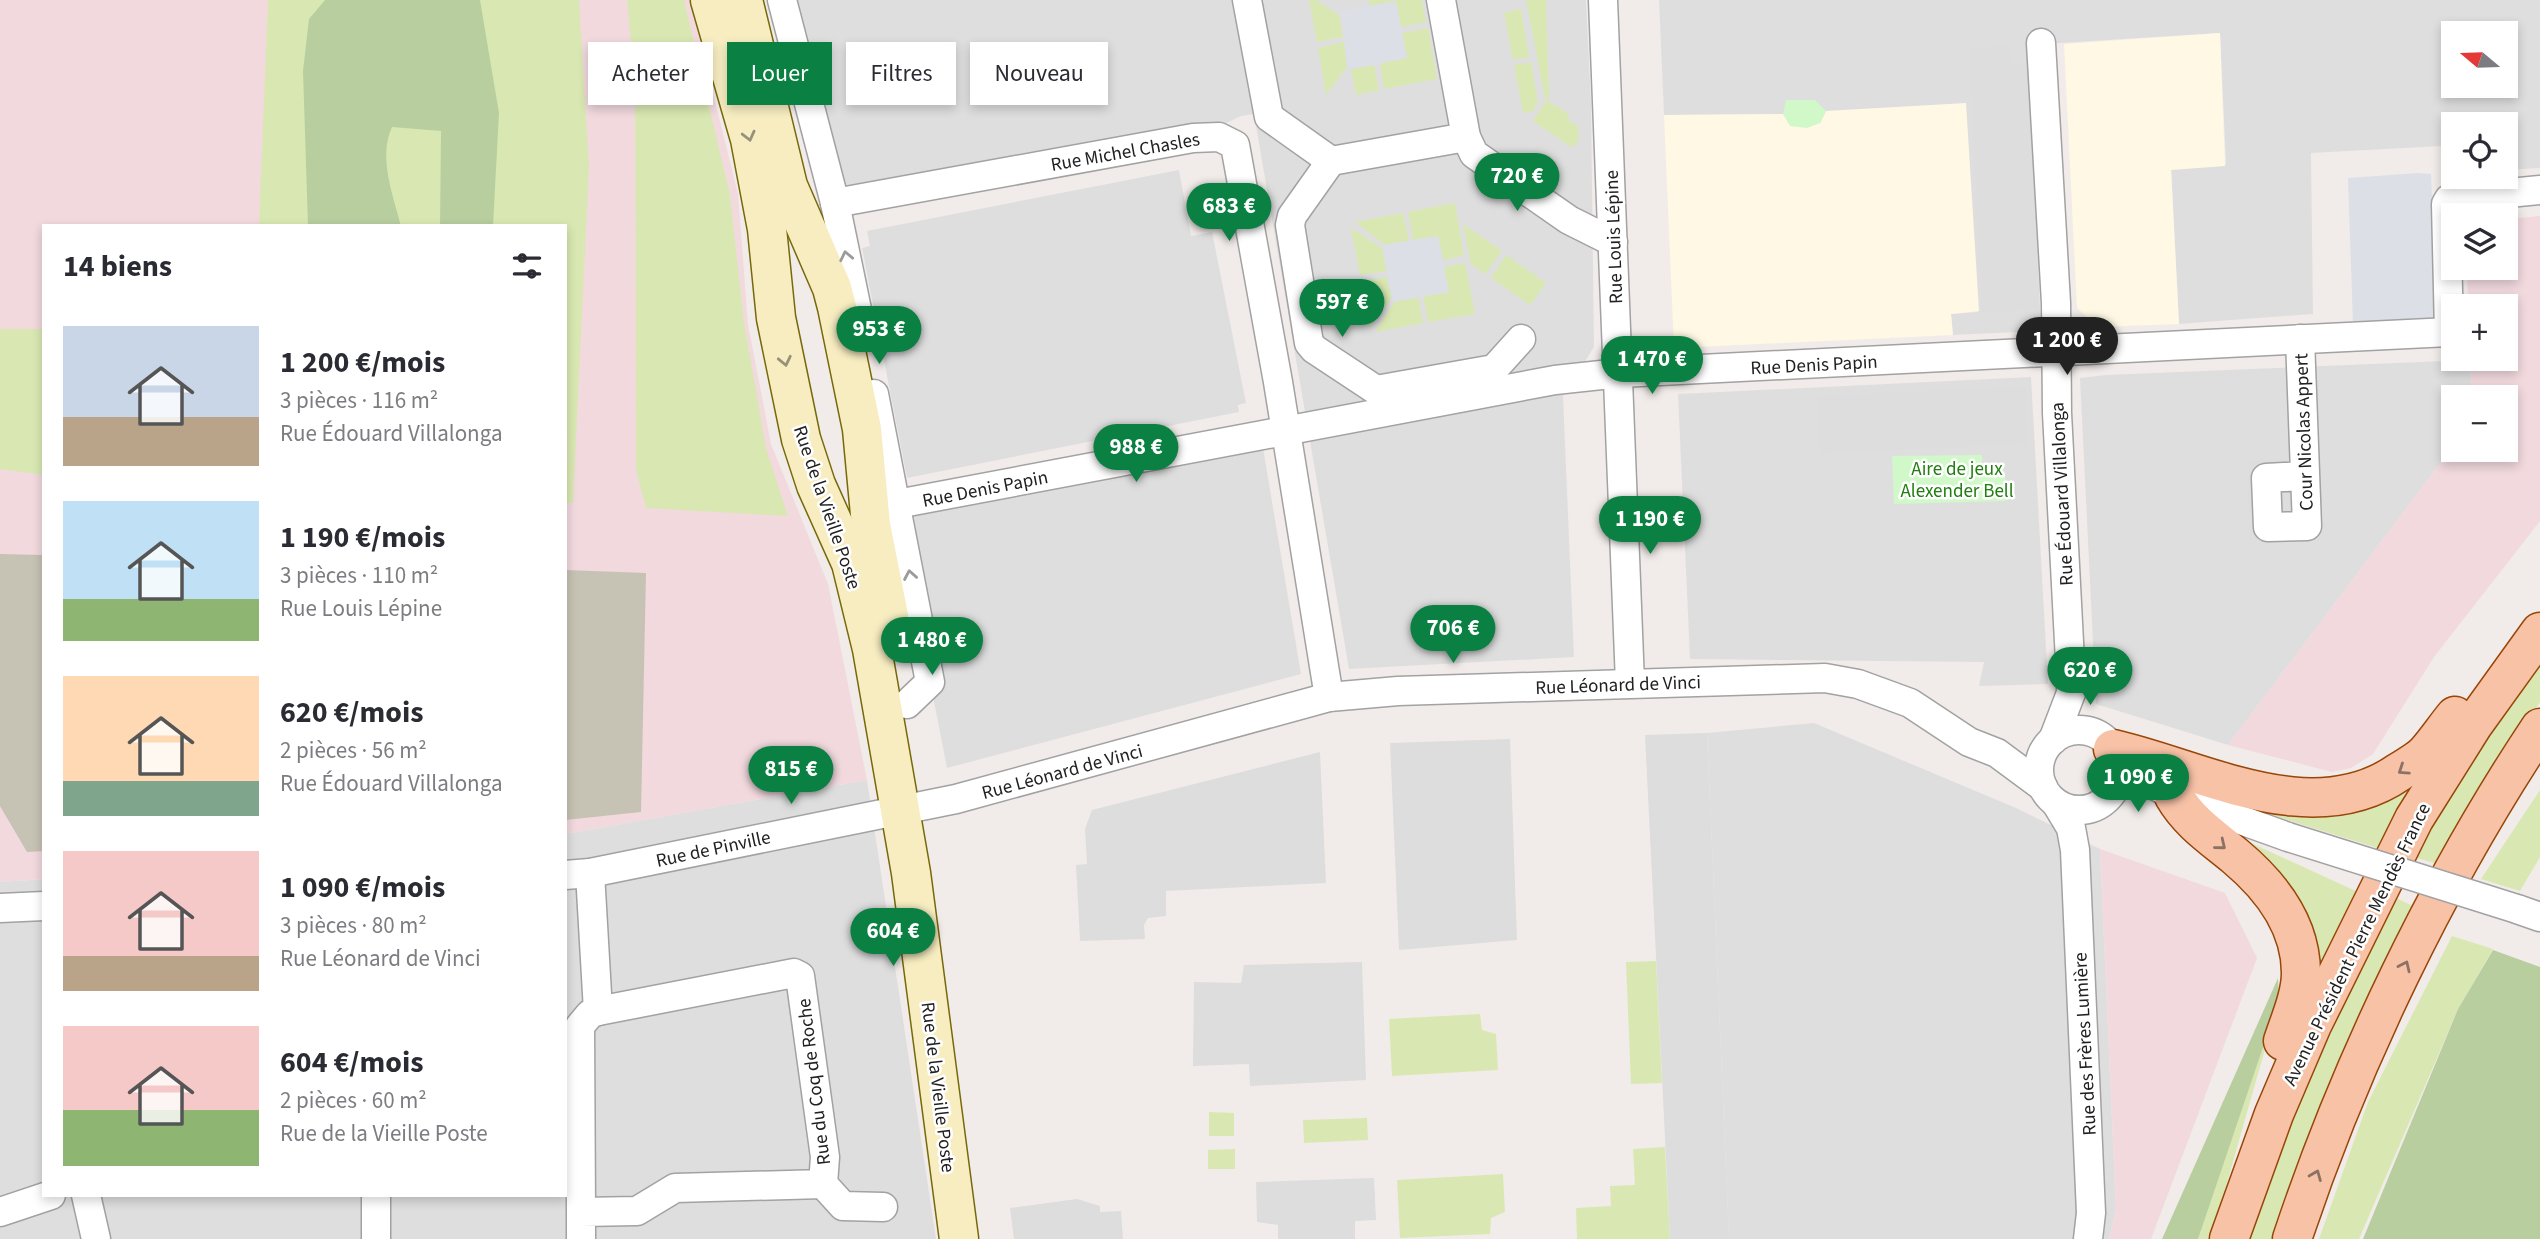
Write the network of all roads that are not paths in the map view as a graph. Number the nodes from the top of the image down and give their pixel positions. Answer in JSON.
{"nodes":[{"id":1,"x":710,"y":0,"type":"edge"},
{"id":2,"x":743,"y":0,"type":"edge"},
{"id":3,"x":782,"y":0,"type":"edge"},
{"id":4,"x":1247,"y":0,"type":"edge"},
{"id":5,"x":1441,"y":0,"type":"edge"},
{"id":6,"x":1603,"y":0,"type":"edge"},
{"id":7,"x":2041,"y":43,"type":"dead end"},
{"id":8,"x":1466,"y":137,"type":"junction"},
{"id":9,"x":1331,"y":161,"type":"junction"},
{"id":10,"x":788,"y":186,"type":"junction"},
{"id":11,"x":2540,"y":190,"type":"edge"},
{"id":12,"x":835,"y":203,"type":"junction"},
{"id":13,"x":807,"y":234,"type":"junction"},
{"id":14,"x":1613,"y":242,"type":"junction"},
{"id":15,"x":1521,"y":339,"type":"dead end"},
{"id":16,"x":2300,"y":339,"type":"junction"},
{"id":17,"x":2056,"y":353,"type":"junction"},
{"id":18,"x":1620,"y":373,"type":"junction"},
{"id":19,"x":1284,"y":432,"type":"junction"},
{"id":20,"x":2303,"y":476,"type":"dead end"},
{"id":21,"x":889,"y":516,"type":"junction"},
{"id":22,"x":2540,"y":619,"type":"edge"},
{"id":23,"x":2540,"y":632,"type":"edge"},
{"id":24,"x":1630,"y":683,"type":"junction"},
{"id":25,"x":2071,"y":693,"type":"junction"},
{"id":26,"x":1329,"y":697,"type":"junction"},
{"id":27,"x":2540,"y":728,"type":"edge"},
{"id":28,"x":2049,"y":746,"type":"junction"},
{"id":29,"x":2111,"y":751,"type":"junction"},
{"id":30,"x":1997,"y":753,"type":"junction"},
{"id":31,"x":2540,"y":760,"type":"edge"},
{"id":32,"x":2166,"y":792,"type":"junction"},
{"id":33,"x":2050,"y":795,"type":"junction"},
{"id":34,"x":2099,"y":802,"type":"junction"},
{"id":35,"x":2494,"y":803,"type":"junction"},
{"id":36,"x":901,"y":810,"type":"junction"},
{"id":37,"x":2075,"y":850,"type":"junction"},
{"id":38,"x":578,"y":874,"type":"edge"},
{"id":39,"x":42,"y":906,"type":"edge"},
{"id":40,"x":0,"y":908,"type":"edge"},
{"id":41,"x":2529,"y":913,"type":"edge"},
{"id":42,"x":598,"y":1011,"type":"junction"},
{"id":43,"x":823,"y":1184,"type":"junction"},
{"id":44,"x":2242,"y":1196,"type":"junction"},
{"id":45,"x":45,"y":1197,"type":"edge"},
{"id":46,"x":86,"y":1197,"type":"edge"},
{"id":47,"x":376,"y":1197,"type":"edge"},
{"id":48,"x":883,"y":1207,"type":"dead end"},
{"id":49,"x":0,"y":1212,"type":"edge"},
{"id":50,"x":581,"y":1226,"type":"edge"},
{"id":51,"x":96,"y":1239,"type":"edge"},
{"id":52,"x":376,"y":1239,"type":"edge"},
{"id":53,"x":959,"y":1239,"type":"edge"},
{"id":54,"x":2088,"y":1239,"type":"edge"},
{"id":55,"x":2229,"y":1239,"type":"edge"},
{"id":56,"x":2292,"y":1239,"type":"edge"}],
"edges":[{"from":1,"to":36,"type":"main road","name":"Rue de la Vieille Poste","one_way":true},
{"from":2,"to":10,"type":"main road","name":"Rue de la Vieille Poste"},
{"from":3,"to":12,"type":"street","name":"Rue de la Vieille Poste"},
{"from":4,"to":9,"type":"street"},
{"from":5,"to":8,"type":"street"},
{"from":6,"to":14,"type":"street","name":"Rue Louis Lépine"},
{"from":7,"to":17,"type":"street","name":"Rue Édouard Villalonga"},
{"from":8,"to":9,"type":"street"},
{"from":8,"to":14,"type":"street"},
{"from":9,"to":15,"type":"street"},
{"from":10,"to":12,"type":"street"},
{"from":10,"to":13,"type":"main road","name":"Rue de la Vieille Poste"},
{"from":11,"to":16,"type":"street","name":"Rue Denis Papin"},
{"from":12,"to":13,"type":"street"},
{"from":12,"to":19,"type":"street","name":"Rue Michel Chasles"},
{"from":21,"to":12,"type":"street","name":"Rue de la Vieille Poste","one_way":true},
{"from":13,"to":21,"type":"main road","name":"Rue de la Vieille Poste"},
{"from":14,"to":18,"type":"street","name":"Rue Louis Lépine"},
{"from":16,"to":17,"type":"street","name":"Rue Denis Papin"},
{"from":16,"to":20,"type":"street","name":"Cour Nicolas Appert"},
{"from":17,"to":18,"type":"street","name":"Rue Denis Papin"},
{"from":17,"to":25,"type":"street","name":"Rue Édouard Villalonga"},
{"from":18,"to":19,"type":"street","name":"Rue Denis Papin"},
{"from":18,"to":24,"type":"street","name":"Rue Louis Lépine"},
{"from":19,"to":21,"type":"street","name":"Rue Denis Papin"},
{"from":19,"to":26,"type":"street","name":"Rue Michel Chasles"},
{"from":36,"to":21,"type":"main road","name":"Rue de la Vieille Poste","one_way":true},
{"from":22,"to":29,"type":"main road","one_way":true},
{"from":23,"to":44,"type":"main road","name":"Avenue Président Pierre Mendès France"},
{"from":24,"to":26,"type":"street","name":"Rue Léonard de Vinci"},
{"from":24,"to":30,"type":"street","name":"Rue Léonard de Vinci"},
{"from":25,"to":28,"type":"street","name":"Rue Édouard Villalonga"},
{"from":25,"to":29,"type":"street"},
{"from":26,"to":36,"type":"street","name":"Rue Léonard de Vinci"},
{"from":27,"to":35,"type":"main road"},
{"from":28,"to":29,"type":"street"},
{"from":28,"to":30,"type":"street","name":"Rue Léonard de Vinci"},
{"from":28,"to":33,"type":"street"},
{"from":29,"to":32,"type":"street"},
{"from":29,"to":34,"type":"street"},
{"from":30,"to":33,"type":"street","name":"Rue Léonard de Vinci"},
{"from":31,"to":35,"type":"main road"},
{"from":32,"to":34,"type":"street"},
{"from":32,"to":41,"type":"street","bridge":true},
{"from":32,"to":44,"type":"main road","one_way":true},
{"from":33,"to":34,"type":"street"},
{"from":33,"to":37,"type":"street","name":"Rue des Frères Lumière"},
{"from":34,"to":37,"type":"street","name":"Rue des Frères Lumière"},
{"from":56,"to":35,"type":"main road","one_way":true},
{"from":36,"to":38,"type":"street","name":"Rue de Pinville"},
{"from":36,"to":53,"type":"main road","name":"Rue de la Vieille Poste"},
{"from":37,"to":54,"type":"street","name":"Rue des Frères Lumière"},
{"from":38,"to":42,"type":"street"},
{"from":39,"to":40,"type":"street"},
{"from":42,"to":43,"type":"street","name":"Rue du Coq de Roche"},
{"from":42,"to":50,"type":"street","name":"Rue du Coq de Roche"},
{"from":43,"to":48,"type":"street","name":"Rue du Coq de Roche"},
{"from":43,"to":50,"type":"street","name":"Rue du Coq de Roche"},
{"from":44,"to":55,"type":"main road","name":"Avenue Président Pierre Mendès France"},
{"from":45,"to":49,"type":"street"},
{"from":46,"to":51,"type":"street"},
{"from":47,"to":52,"type":"street"}]}
